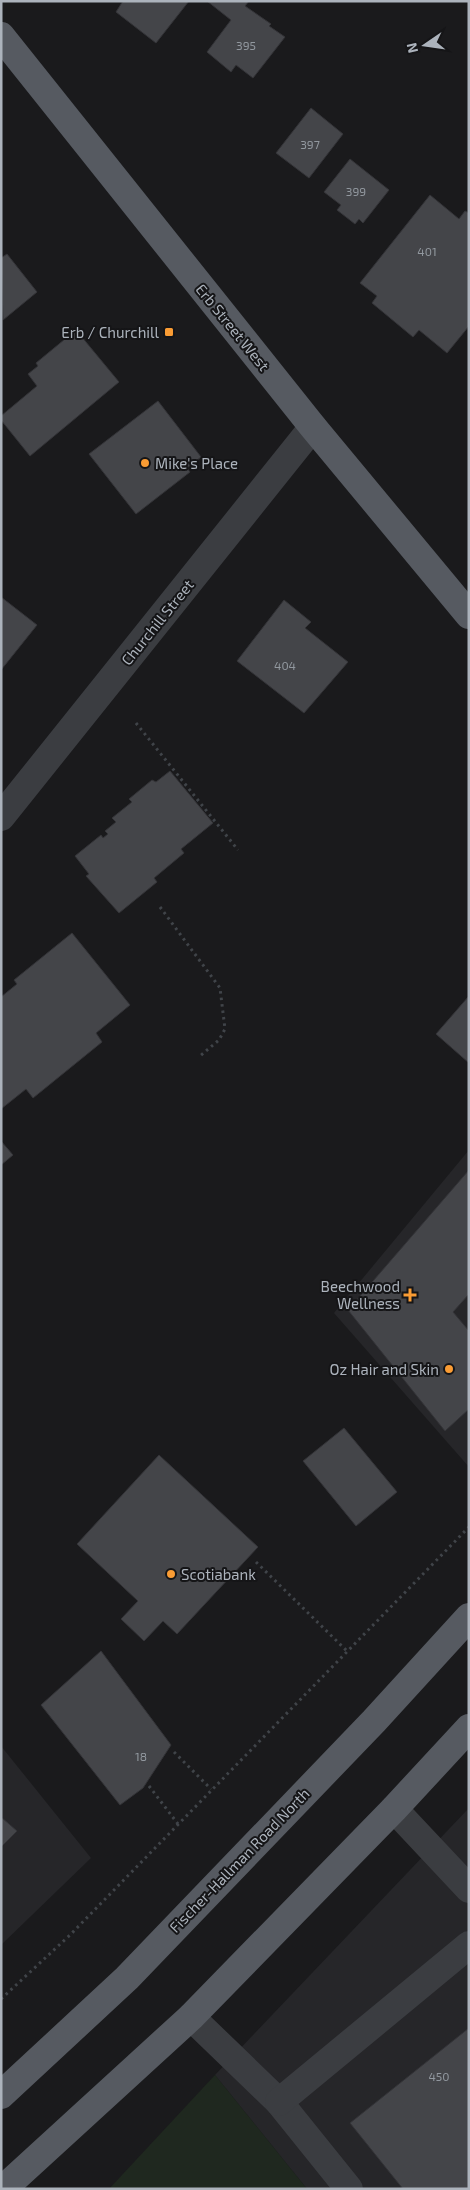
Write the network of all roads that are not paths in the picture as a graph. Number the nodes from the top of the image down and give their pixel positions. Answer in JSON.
{"nodes":[{"id":1,"x":1,"y":36,"type":"edge"},
{"id":2,"x":313,"y":427,"type":"junction"},
{"id":3,"x":469,"y":615,"type":"edge"},
{"id":4,"x":1,"y":817,"type":"edge"},
{"id":5,"x":469,"y":1618,"type":"edge"},
{"id":6,"x":469,"y":1728,"type":"edge"},
{"id":7,"x":394,"y":1809,"type":"junction"},
{"id":8,"x":469,"y":1889,"type":"edge"},
{"id":9,"x":469,"y":1945,"type":"edge"},
{"id":10,"x":191,"y":2017,"type":"junction"},
{"id":11,"x":1,"y":2095,"type":"edge"},
{"id":12,"x":279,"y":2102,"type":"junction"},
{"id":13,"x":3,"y":2189,"type":"edge"},
{"id":14,"x":349,"y":2189,"type":"edge"}],
"edges":[{"from":1,"to":2,"type":"main road","name":"Erb Street West"},
{"from":2,"to":3,"type":"main road","name":"Erb Street West"},
{"from":2,"to":4,"type":"street","name":"Churchill Street"},
{"from":5,"to":11,"type":"main road","name":"Fischer-Hallman Road North"},
{"from":6,"to":7,"type":"main road"},
{"from":7,"to":8,"type":"street"},
{"from":7,"to":10,"type":"main road"},
{"from":9,"to":12,"type":"street"},
{"from":10,"to":12,"type":"street"},
{"from":10,"to":13,"type":"main road"},
{"from":12,"to":14,"type":"street"}]}
